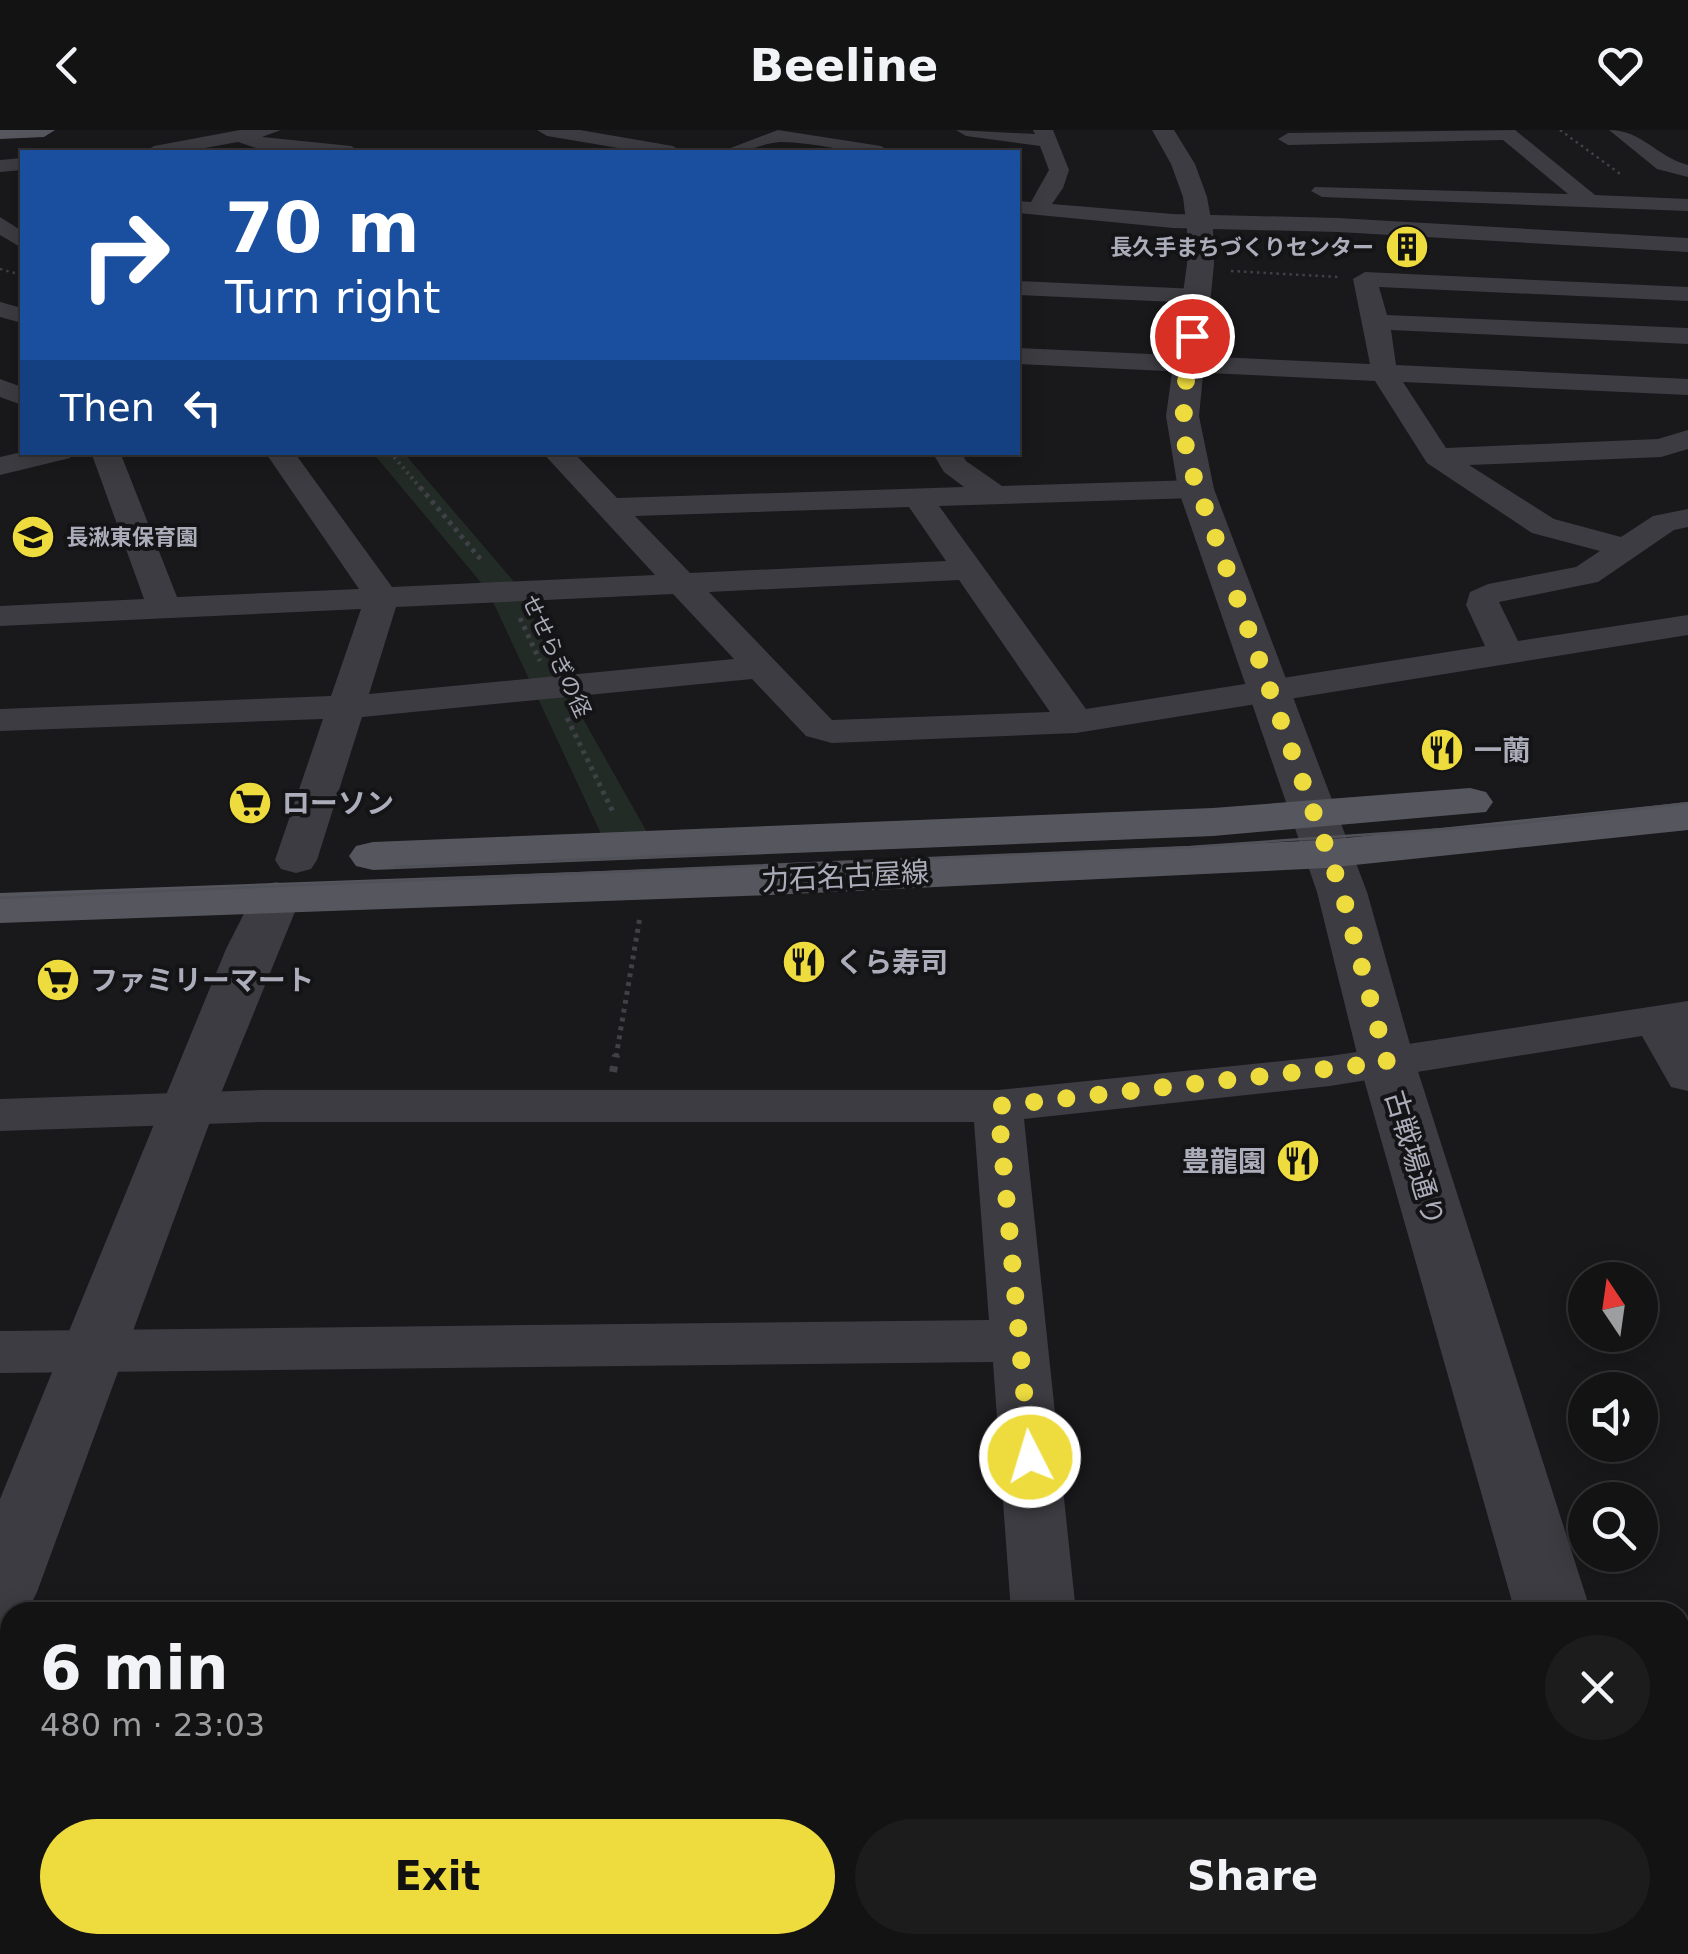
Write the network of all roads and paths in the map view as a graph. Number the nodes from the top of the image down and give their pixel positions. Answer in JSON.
{"nodes":[{"id":1,"x":44,"y":130,"type":"edge"},
{"id":2,"x":271,"y":130,"type":"edge"},
{"id":3,"x":848,"y":130,"type":"edge"},
{"id":4,"x":966,"y":130,"type":"edge"},
{"id":5,"x":1163,"y":130,"type":"edge"},
{"id":6,"x":1620,"y":130,"type":"edge"},
{"id":7,"x":1651,"y":130,"type":"edge"},
{"id":8,"x":555,"y":131,"type":"edge"},
{"id":9,"x":0,"y":132,"type":"edge"},
{"id":10,"x":1505,"y":132,"type":"edge"},
{"id":11,"x":1283,"y":135,"type":"edge"},
{"id":12,"x":244,"y":136,"type":"junction"},
{"id":13,"x":1047,"y":136,"type":"edge"},
{"id":14,"x":820,"y":142,"type":"junction"},
{"id":15,"x":165,"y":150,"type":"edge"},
{"id":16,"x":325,"y":150,"type":"edge"},
{"id":17,"x":662,"y":150,"type":"edge"},
{"id":18,"x":736,"y":150,"type":"edge"},
{"id":19,"x":868,"y":150,"type":"edge"},
{"id":20,"x":1032,"y":168,"type":"dead end"},
{"id":21,"x":1509,"y":168,"type":"dead end"},
{"id":22,"x":1549,"y":168,"type":"junction"},
{"id":23,"x":1684,"y":168,"type":"edge"},
{"id":24,"x":1059,"y":170,"type":"junction"},
{"id":25,"x":1316,"y":177,"type":"junction"},
{"id":26,"x":1590,"y":202,"type":"junction"},
{"id":27,"x":1688,"y":206,"type":"edge"},
{"id":28,"x":1027,"y":208,"type":"edge"},
{"id":29,"x":0,"y":224,"type":"edge"},
{"id":30,"x":1338,"y":225,"type":"junction"},
{"id":31,"x":20,"y":239,"type":"edge"},
{"id":32,"x":1688,"y":245,"type":"edge"},
{"id":33,"x":1199,"y":263,"type":"junction"},
{"id":34,"x":1364,"y":279,"type":"junction"},
{"id":35,"x":1688,"y":294,"type":"edge"},
{"id":36,"x":1026,"y":301,"type":"edge"},
{"id":37,"x":1377,"y":322,"type":"junction"},
{"id":38,"x":1688,"y":336,"type":"edge"},
{"id":39,"x":1021,"y":356,"type":"edge"},
{"id":40,"x":1188,"y":365,"type":"junction"},
{"id":41,"x":1384,"y":373,"type":"junction"},
{"id":42,"x":1687,"y":388,"type":"edge"},
{"id":43,"x":1688,"y":439,"type":"edge"},
{"id":44,"x":47,"y":455,"type":"edge"},
{"id":45,"x":106,"y":455,"type":"edge"},
{"id":46,"x":282,"y":455,"type":"edge"},
{"id":47,"x":393,"y":455,"type":"edge"},
{"id":48,"x":559,"y":455,"type":"edge"},
{"id":49,"x":948,"y":455,"type":"edge"},
{"id":50,"x":1437,"y":457,"type":"junction"},
{"id":51,"x":0,"y":466,"type":"edge"},
{"id":52,"x":1196,"y":489,"type":"junction"},
{"id":53,"x":992,"y":494,"type":"junction"},
{"id":54,"x":916,"y":496,"type":"junction"},
{"id":55,"x":608,"y":508,"type":"junction"},
{"id":56,"x":1688,"y":518,"type":"edge"},
{"id":57,"x":1624,"y":548,"type":"junction"},
{"id":58,"x":969,"y":570,"type":"junction"},
{"id":59,"x":680,"y":582,"type":"junction"},
{"id":60,"x":507,"y":590,"type":"junction"},
{"id":61,"x":382,"y":597,"type":"junction"},
{"id":62,"x":164,"y":607,"type":"junction"},
{"id":63,"x":0,"y":616,"type":"edge"},
{"id":64,"x":1688,"y":625,"type":"edge"},
{"id":65,"x":1506,"y":652,"type":"junction"},
{"id":66,"x":761,"y":667,"type":"junction"},
{"id":67,"x":552,"y":688,"type":"junction"},
{"id":68,"x":1270,"y":694,"type":"junction"},
{"id":69,"x":348,"y":707,"type":"junction"},
{"id":70,"x":0,"y":720,"type":"edge"},
{"id":71,"x":1076,"y":722,"type":"junction"},
{"id":72,"x":1688,"y":780,"type":"edge"},
{"id":73,"x":1688,"y":816,"type":"edge"},
{"id":74,"x":1320,"y":834,"type":"junction"},
{"id":75,"x":630,"y":844,"type":"junction"},
{"id":76,"x":0,"y":870,"type":"edge"},
{"id":77,"x":286,"y":878,"type":"junction"},
{"id":78,"x":642,"y":900,"type":"dead end"},
{"id":79,"x":0,"y":908,"type":"edge"},
{"id":80,"x":1672,"y":1017,"type":"edge"},
{"id":81,"x":1387,"y":1062,"type":"junction"},
{"id":82,"x":1688,"y":1076,"type":"edge"},
{"id":83,"x":608,"y":1106,"type":"junction"},
{"id":84,"x":998,"y":1106,"type":"junction"},
{"id":85,"x":186,"y":1108,"type":"junction"},
{"id":86,"x":0,"y":1115,"type":"edge"},
{"id":87,"x":1018,"y":1341,"type":"junction"},
{"id":88,"x":96,"y":1349,"type":"junction"},
{"id":89,"x":0,"y":1352,"type":"edge"},
{"id":90,"x":0,"y":1592,"type":"edge"},
{"id":91,"x":1043,"y":1602,"type":"edge"},
{"id":92,"x":1550,"y":1602,"type":"edge"}],
"edges":[{"from":1,"to":9,"type":"main road"},
{"from":2,"to":12,"type":"street"},
{"from":3,"to":14,"type":"street"},
{"from":4,"to":13,"type":"street"},
{"from":5,"to":33,"type":"street","name":"古戦場通り"},
{"from":6,"to":7,"type":"street"},
{"from":6,"to":23,"type":"street"},
{"from":8,"to":17,"type":"street"},
{"from":10,"to":11,"type":"street"},
{"from":10,"to":22,"type":"street"},
{"from":11,"to":25,"type":"street"},
{"from":12,"to":15,"type":"street"},
{"from":12,"to":16,"type":"street"},
{"from":13,"to":24,"type":"street"},
{"from":14,"to":18,"type":"street"},
{"from":14,"to":19,"type":"street"},
{"from":20,"to":24,"type":"street"},
{"from":21,"to":22,"type":"street"},
{"from":22,"to":26,"type":"street"},
{"from":24,"to":28,"type":"street"},
{"from":25,"to":26,"type":"street"},
{"from":25,"to":30,"type":"street"},
{"from":26,"to":27,"type":"street"},
{"from":28,"to":33,"type":"street"},
{"from":29,"to":31,"type":"street"},
{"from":30,"to":32,"type":"street"},
{"from":30,"to":33,"type":"street"},
{"from":33,"to":34,"type":"path"},
{"from":33,"to":36,"type":"street"},
{"from":33,"to":40,"type":"street","name":"古戦場通り"},
{"from":34,"to":35,"type":"street"},
{"from":34,"to":37,"type":"street"},
{"from":36,"to":39,"type":"street"},
{"from":37,"to":38,"type":"street"},
{"from":37,"to":41,"type":"street"},
{"from":39,"to":40,"type":"street"},
{"from":40,"to":41,"type":"street"},
{"from":40,"to":52,"type":"street","name":"古戦場通り"},
{"from":41,"to":42,"type":"street"},
{"from":41,"to":50,"type":"street"},
{"from":43,"to":50,"type":"street"},
{"from":44,"to":51,"type":"street"},
{"from":45,"to":62,"type":"street"},
{"from":46,"to":61,"type":"street"},
{"from":47,"to":60,"type":"path","name":"せせらぎの径"},
{"from":48,"to":55,"type":"street"},
{"from":49,"to":53,"type":"street"},
{"from":50,"to":57,"type":"street"},
{"from":52,"to":53,"type":"street"},
{"from":52,"to":68,"type":"street","name":"古戦場通り"},
{"from":53,"to":54,"type":"street"},
{"from":54,"to":55,"type":"street"},
{"from":54,"to":58,"type":"street"},
{"from":55,"to":59,"type":"street"},
{"from":56,"to":57,"type":"street"},
{"from":57,"to":65,"type":"street"},
{"from":58,"to":59,"type":"street"},
{"from":58,"to":71,"type":"street"},
{"from":59,"to":60,"type":"street"},
{"from":59,"to":66,"type":"street"},
{"from":60,"to":61,"type":"street"},
{"from":60,"to":67,"type":"path","name":"せせらぎの径"},
{"from":61,"to":62,"type":"street"},
{"from":61,"to":69,"type":"street"},
{"from":62,"to":63,"type":"street"},
{"from":64,"to":65,"type":"street"},
{"from":65,"to":68,"type":"street"},
{"from":66,"to":67,"type":"street"},
{"from":66,"to":71,"type":"street"},
{"from":67,"to":69,"type":"street"},
{"from":67,"to":75,"type":"path","name":"せせらぎの径"},
{"from":68,"to":71,"type":"street"},
{"from":68,"to":74,"type":"street","name":"古戦場通り"},
{"from":69,"to":70,"type":"street"},
{"from":69,"to":77,"type":"street"},
{"from":72,"to":74,"type":"main road","name":"力石名古屋線"},
{"from":73,"to":74,"type":"main road","name":"力石名古屋線"},
{"from":74,"to":75,"type":"main road","name":"力石名古屋線"},
{"from":74,"to":77,"type":"main road","name":"力石名古屋線"},
{"from":74,"to":81,"type":"street","name":"古戦場通り"},
{"from":75,"to":77,"type":"main road","name":"力石名古屋線"},
{"from":76,"to":77,"type":"main road","name":"力石名古屋線"},
{"from":77,"to":79,"type":"main road","name":"力石名古屋線"},
{"from":77,"to":85,"type":"street"},
{"from":78,"to":83,"type":"path"},
{"from":80,"to":81,"type":"street"},
{"from":80,"to":82,"type":"street"},
{"from":81,"to":84,"type":"street"},
{"from":81,"to":92,"type":"street","name":"古戦場通り"},
{"from":83,"to":84,"type":"street"},
{"from":83,"to":85,"type":"street"},
{"from":84,"to":87,"type":"street"},
{"from":85,"to":86,"type":"street"},
{"from":85,"to":88,"type":"street"},
{"from":87,"to":88,"type":"street"},
{"from":87,"to":91,"type":"street"},
{"from":88,"to":89,"type":"street"},
{"from":88,"to":90,"type":"street"}]}
